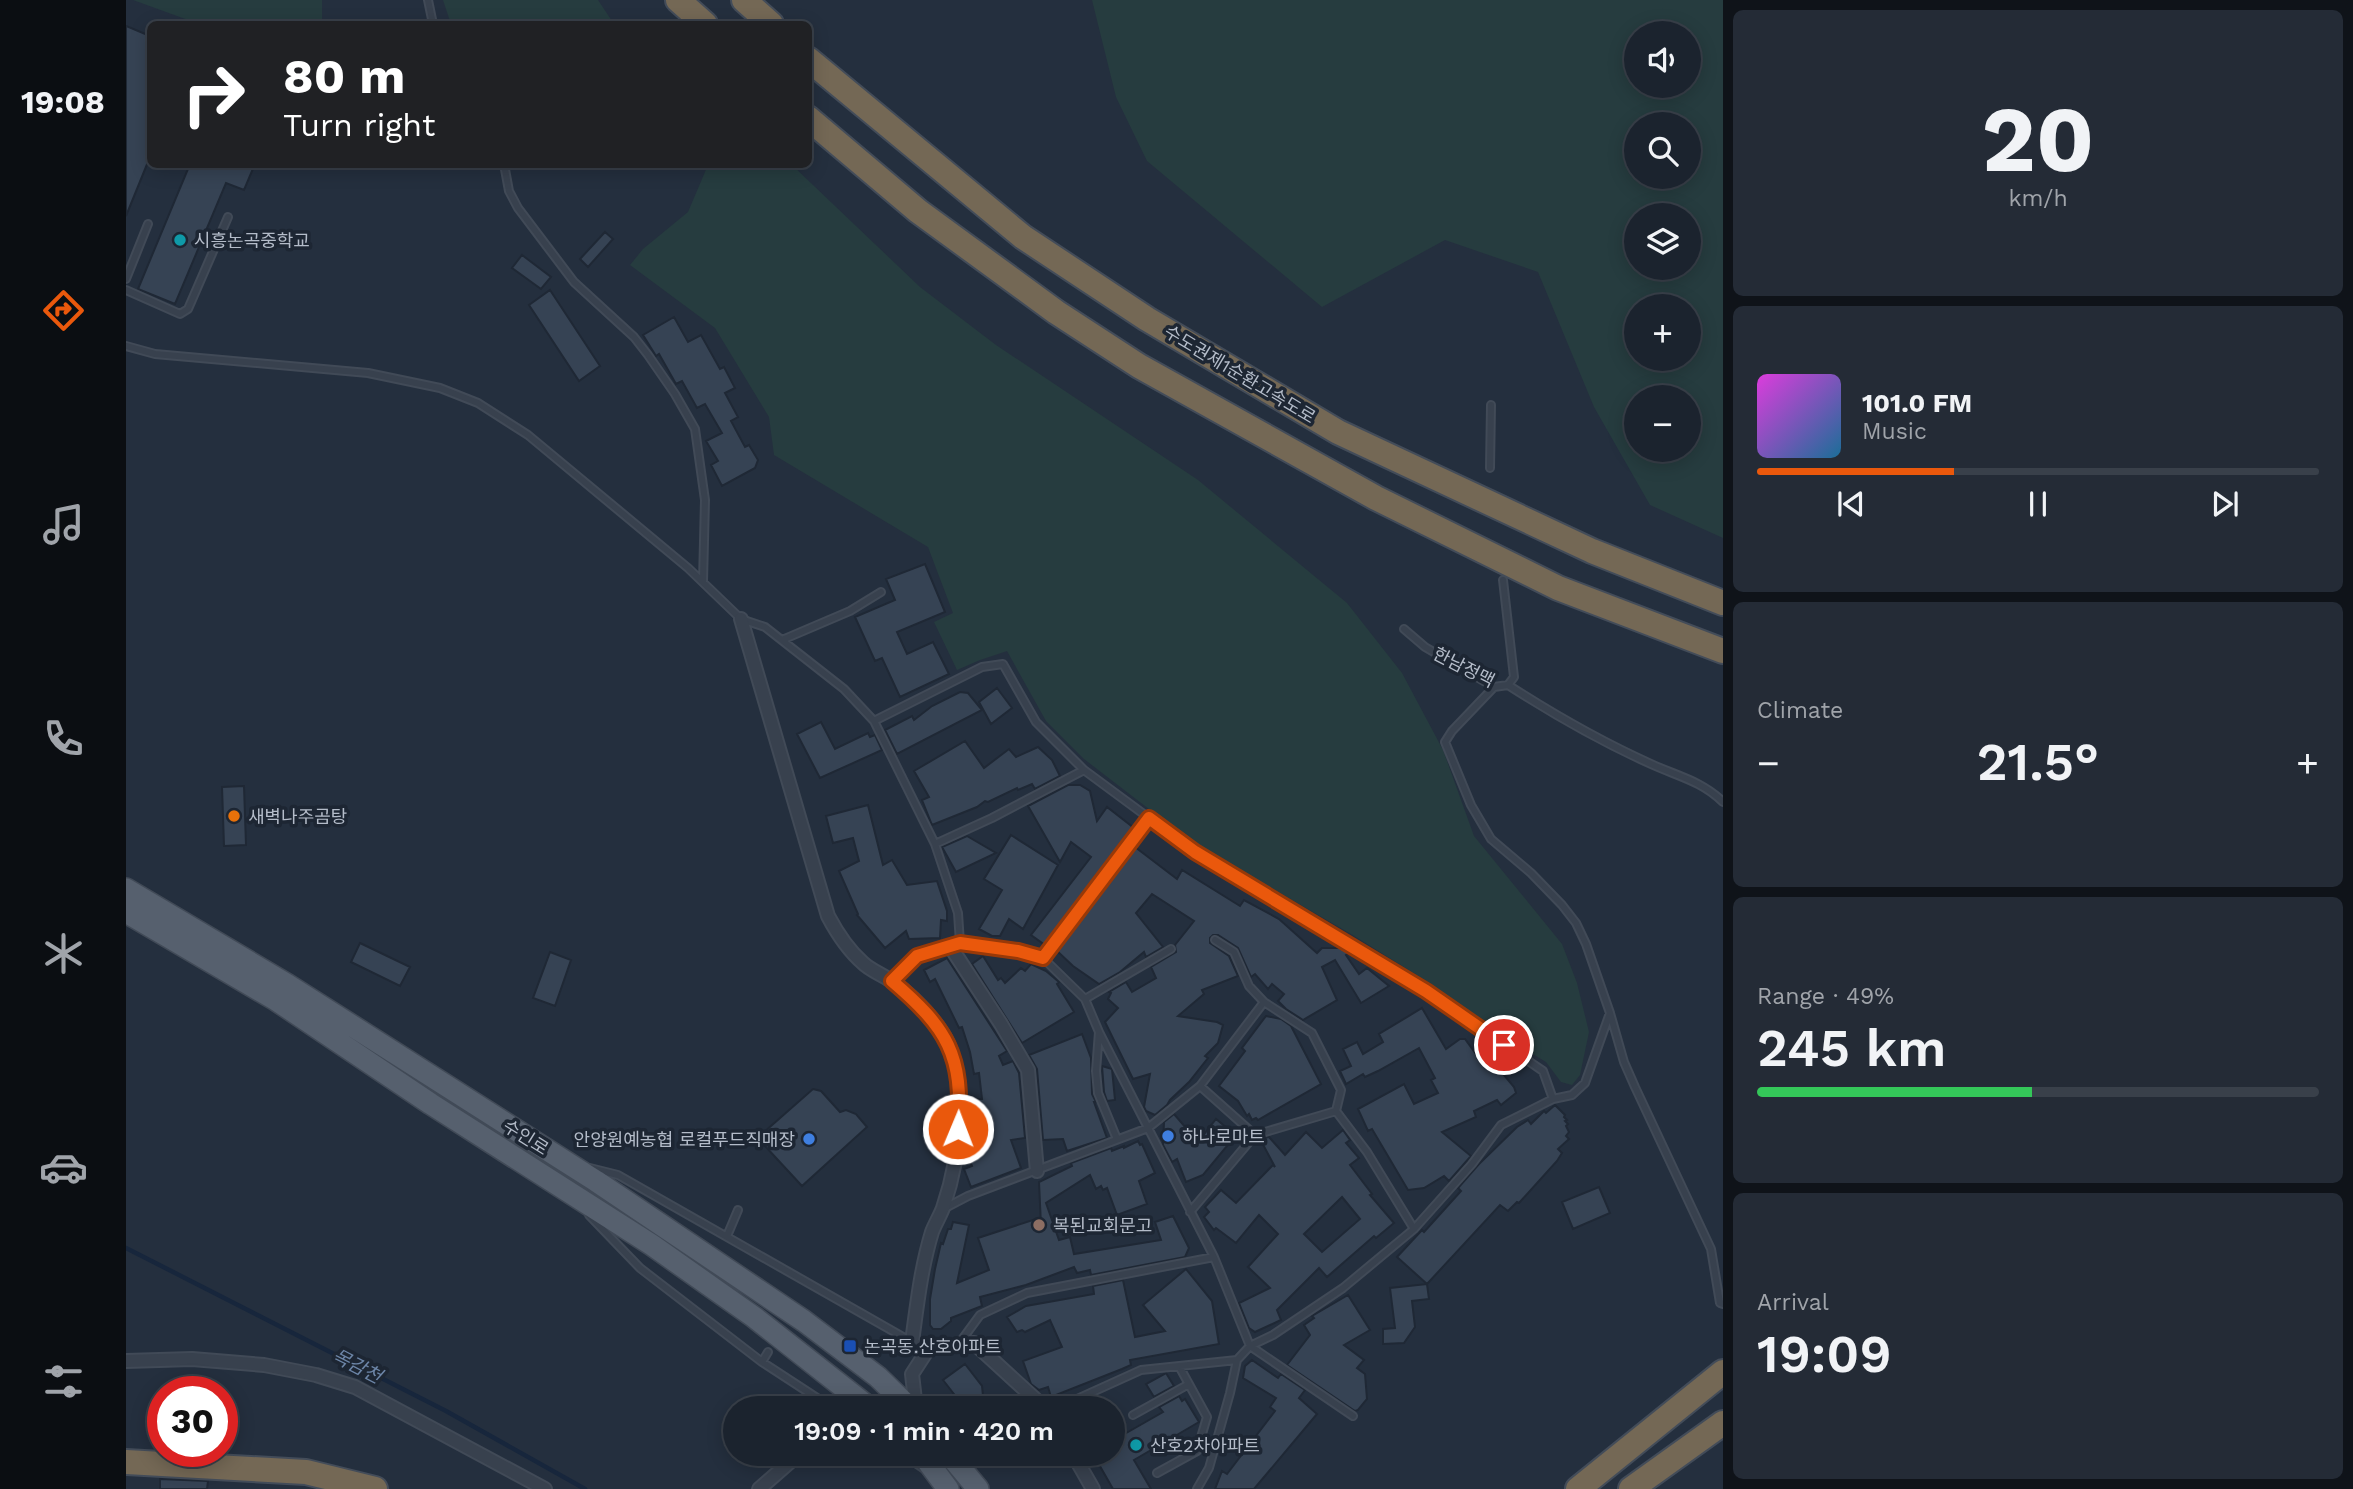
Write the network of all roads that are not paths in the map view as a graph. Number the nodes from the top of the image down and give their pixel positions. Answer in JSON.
{"nodes":[{"id":1,"x":428,"y":0,"type":"edge"},
{"id":2,"x":678,"y":0,"type":"edge"},
{"id":3,"x":744,"y":0,"type":"edge"},
{"id":4,"x":432,"y":21,"type":"edge"},
{"id":5,"x":702,"y":21,"type":"edge"},
{"id":6,"x":768,"y":21,"type":"edge"},
{"id":7,"x":812,"y":62,"type":"edge"},
{"id":8,"x":812,"y":121,"type":"edge"},
{"id":9,"x":505,"y":168,"type":"edge"},
{"id":10,"x":228,"y":217,"type":"dead end"},
{"id":11,"x":148,"y":224,"type":"dead end"},
{"id":12,"x":126,"y":278,"type":"edge"},
{"id":13,"x":126,"y":290,"type":"edge"},
{"id":14,"x":126,"y":346,"type":"edge"},
{"id":15,"x":1492,"y":405,"type":"dead end"},
{"id":16,"x":1490,"y":468,"type":"dead end"},
{"id":17,"x":1503,"y":580,"type":"dead end"},
{"id":18,"x":703,"y":582,"type":"junction"},
{"id":19,"x":881,"y":592,"type":"dead end"},
{"id":20,"x":1723,"y":603,"type":"edge"},
{"id":21,"x":741,"y":619,"type":"junction"},
{"id":22,"x":1404,"y":629,"type":"dead end"},
{"id":23,"x":782,"y":640,"type":"junction"},
{"id":24,"x":1723,"y":651,"type":"edge"},
{"id":25,"x":1508,"y":685,"type":"junction"},
{"id":26,"x":1494,"y":687,"type":"junction"},
{"id":27,"x":874,"y":721,"type":"junction"},
{"id":28,"x":1084,"y":770,"type":"junction"},
{"id":29,"x":1723,"y":802,"type":"edge"},
{"id":30,"x":1149,"y":818,"type":"junction"},
{"id":31,"x":935,"y":844,"type":"junction"},
{"id":32,"x":126,"y":889,"type":"edge"},
{"id":33,"x":126,"y":912,"type":"edge"},
{"id":34,"x":1215,"y":940,"type":"dead end"},
{"id":35,"x":955,"y":945,"type":"junction"},
{"id":36,"x":1171,"y":949,"type":"dead end"},
{"id":37,"x":1043,"y":958,"type":"junction"},
{"id":38,"x":892,"y":981,"type":"junction"},
{"id":39,"x":1085,"y":999,"type":"junction"},
{"id":40,"x":1264,"y":1002,"type":"junction"},
{"id":41,"x":1610,"y":1013,"type":"junction"},
{"id":42,"x":1099,"y":1031,"type":"junction"},
{"id":43,"x":1200,"y":1086,"type":"junction"},
{"id":44,"x":1553,"y":1099,"type":"junction"},
{"id":45,"x":1336,"y":1111,"type":"junction"},
{"id":46,"x":1148,"y":1128,"type":"junction"},
{"id":47,"x":1255,"y":1135,"type":"junction"},
{"id":48,"x":1116,"y":1139,"type":"junction"},
{"id":49,"x":561,"y":1159,"type":"junction"},
{"id":50,"x":1037,"y":1171,"type":"junction"},
{"id":51,"x":566,"y":1191,"type":"junction"},
{"id":52,"x":943,"y":1209,"type":"junction"},
{"id":53,"x":738,"y":1210,"type":"dead end"},
{"id":54,"x":1190,"y":1212,"type":"junction"},
{"id":55,"x":1414,"y":1229,"type":"junction"},
{"id":56,"x":727,"y":1236,"type":"junction"},
{"id":57,"x":1214,"y":1258,"type":"junction"},
{"id":58,"x":813,"y":1286,"type":"junction"},
{"id":59,"x":807,"y":1295,"type":"dead end"},
{"id":60,"x":1723,"y":1304,"type":"edge"},
{"id":61,"x":912,"y":1342,"type":"junction"},
{"id":62,"x":958,"y":1345,"type":"junction"},
{"id":63,"x":1250,"y":1346,"type":"junction"},
{"id":64,"x":768,"y":1352,"type":"dead end"},
{"id":65,"x":925,"y":1354,"type":"junction"},
{"id":66,"x":1237,"y":1360,"type":"junction"},
{"id":67,"x":126,"y":1361,"type":"edge"},
{"id":68,"x":762,"y":1362,"type":"junction"},
{"id":69,"x":1179,"y":1366,"type":"junction"},
{"id":70,"x":1723,"y":1372,"type":"edge"},
{"id":71,"x":1189,"y":1384,"type":"junction"},
{"id":72,"x":814,"y":1396,"type":"edge"},
{"id":73,"x":855,"y":1396,"type":"edge"},
{"id":74,"x":898,"y":1396,"type":"edge"},
{"id":75,"x":915,"y":1396,"type":"edge"},
{"id":76,"x":1032,"y":1396,"type":"edge"},
{"id":77,"x":1084,"y":1396,"type":"edge"},
{"id":78,"x":1133,"y":1415,"type":"dead end"},
{"id":79,"x":1353,"y":1416,"type":"dead end"},
{"id":80,"x":1723,"y":1423,"type":"edge"},
{"id":81,"x":126,"y":1462,"type":"edge"},
{"id":82,"x":785,"y":1466,"type":"edge"},
{"id":83,"x":919,"y":1466,"type":"edge"},
{"id":84,"x":931,"y":1466,"type":"edge"},
{"id":85,"x":959,"y":1466,"type":"edge"},
{"id":86,"x":1080,"y":1466,"type":"edge"},
{"id":87,"x":1157,"y":1474,"type":"dead end"},
{"id":88,"x":945,"y":1485,"type":"edge"},
{"id":89,"x":375,"y":1489,"type":"edge"},
{"id":90,"x":545,"y":1489,"type":"edge"},
{"id":91,"x":759,"y":1489,"type":"edge"},
{"id":92,"x":978,"y":1489,"type":"edge"},
{"id":93,"x":1093,"y":1489,"type":"edge"},
{"id":94,"x":1197,"y":1489,"type":"edge"},
{"id":95,"x":1578,"y":1489,"type":"edge"},
{"id":96,"x":1631,"y":1489,"type":"edge"}],
"edges":[{"from":1,"to":4,"type":"lane"},
{"from":2,"to":5,"type":"highway"},
{"from":3,"to":6,"type":"highway"},
{"from":7,"to":20,"type":"highway","name":"수도권제1순환고속도로"},
{"from":8,"to":24,"type":"highway"},
{"from":9,"to":18,"type":"lane"},
{"from":10,"to":13,"type":"lane"},
{"from":11,"to":12,"type":"lane"},
{"from":14,"to":18,"type":"lane"},
{"from":15,"to":16,"type":"lane"},
{"from":17,"to":25,"type":"lane","name":"한남정맥"},
{"from":18,"to":21,"type":"lane"},
{"from":19,"to":23,"type":"lane"},
{"from":21,"to":23,"type":"lane"},
{"from":21,"to":38,"type":"street"},
{"from":22,"to":26,"type":"lane","name":"한남정맥"},
{"from":23,"to":27,"type":"lane"},
{"from":25,"to":26,"type":"lane","name":"한남정맥"},
{"from":25,"to":29,"type":"lane"},
{"from":26,"to":41,"type":"lane"},
{"from":27,"to":28,"type":"lane"},
{"from":27,"to":31,"type":"lane"},
{"from":28,"to":30,"type":"lane"},
{"from":28,"to":31,"type":"lane"},
{"from":30,"to":37,"type":"lane"},
{"from":30,"to":44,"type":"lane"},
{"from":31,"to":35,"type":"lane"},
{"from":32,"to":49,"type":"main road","name":"수인로"},
{"from":33,"to":51,"type":"main road","name":"수인로"},
{"from":34,"to":40,"type":"lane"},
{"from":35,"to":37,"type":"lane"},
{"from":35,"to":38,"type":"lane"},
{"from":35,"to":50,"type":"street"},
{"from":36,"to":39,"type":"lane"},
{"from":37,"to":39,"type":"lane"},
{"from":38,"to":52,"type":"street"},
{"from":39,"to":42,"type":"lane"},
{"from":40,"to":43,"type":"lane"},
{"from":40,"to":45,"type":"lane"},
{"from":41,"to":44,"type":"lane"},
{"from":41,"to":60,"type":"lane"},
{"from":42,"to":46,"type":"lane"},
{"from":42,"to":48,"type":"lane"},
{"from":43,"to":46,"type":"lane"},
{"from":43,"to":47,"type":"lane"},
{"from":44,"to":55,"type":"lane"},
{"from":45,"to":47,"type":"lane"},
{"from":45,"to":55,"type":"lane"},
{"from":46,"to":48,"type":"lane"},
{"from":46,"to":54,"type":"lane"},
{"from":47,"to":54,"type":"lane"},
{"from":48,"to":50,"type":"lane"},
{"from":49,"to":56,"type":"lane"},
{"from":49,"to":74,"type":"main road","name":"수인로"},
{"from":50,"to":52,"type":"lane"},
{"from":51,"to":68,"type":"lane"},
{"from":51,"to":73,"type":"main road","name":"수인로"},
{"from":52,"to":61,"type":"street"},
{"from":53,"to":56,"type":"lane"},
{"from":54,"to":57,"type":"lane"},
{"from":55,"to":63,"type":"lane"},
{"from":56,"to":58,"type":"lane"},
{"from":57,"to":62,"type":"lane"},
{"from":57,"to":63,"type":"lane"},
{"from":58,"to":59,"type":"lane"},
{"from":58,"to":61,"type":"lane"},
{"from":61,"to":65,"type":"street"},
{"from":62,"to":65,"type":"lane"},
{"from":62,"to":76,"type":"street"},
{"from":63,"to":66,"type":"lane"},
{"from":63,"to":79,"type":"lane"},
{"from":64,"to":68,"type":"lane"},
{"from":65,"to":75,"type":"street"},
{"from":66,"to":69,"type":"lane"},
{"from":66,"to":94,"type":"lane"},
{"from":67,"to":90,"type":"street"},
{"from":68,"to":72,"type":"lane"},
{"from":69,"to":71,"type":"lane"},
{"from":69,"to":77,"type":"lane"},
{"from":70,"to":95,"type":"highway"},
{"from":71,"to":78,"type":"lane"},
{"from":71,"to":87,"type":"lane"},
{"from":80,"to":96,"type":"highway"},
{"from":81,"to":89,"type":"highway"},
{"from":82,"to":91,"type":"street"},
{"from":83,"to":88,"type":"lane"},
{"from":84,"to":88,"type":"main road"},
{"from":85,"to":92,"type":"main road"},
{"from":86,"to":93,"type":"street"}]}
